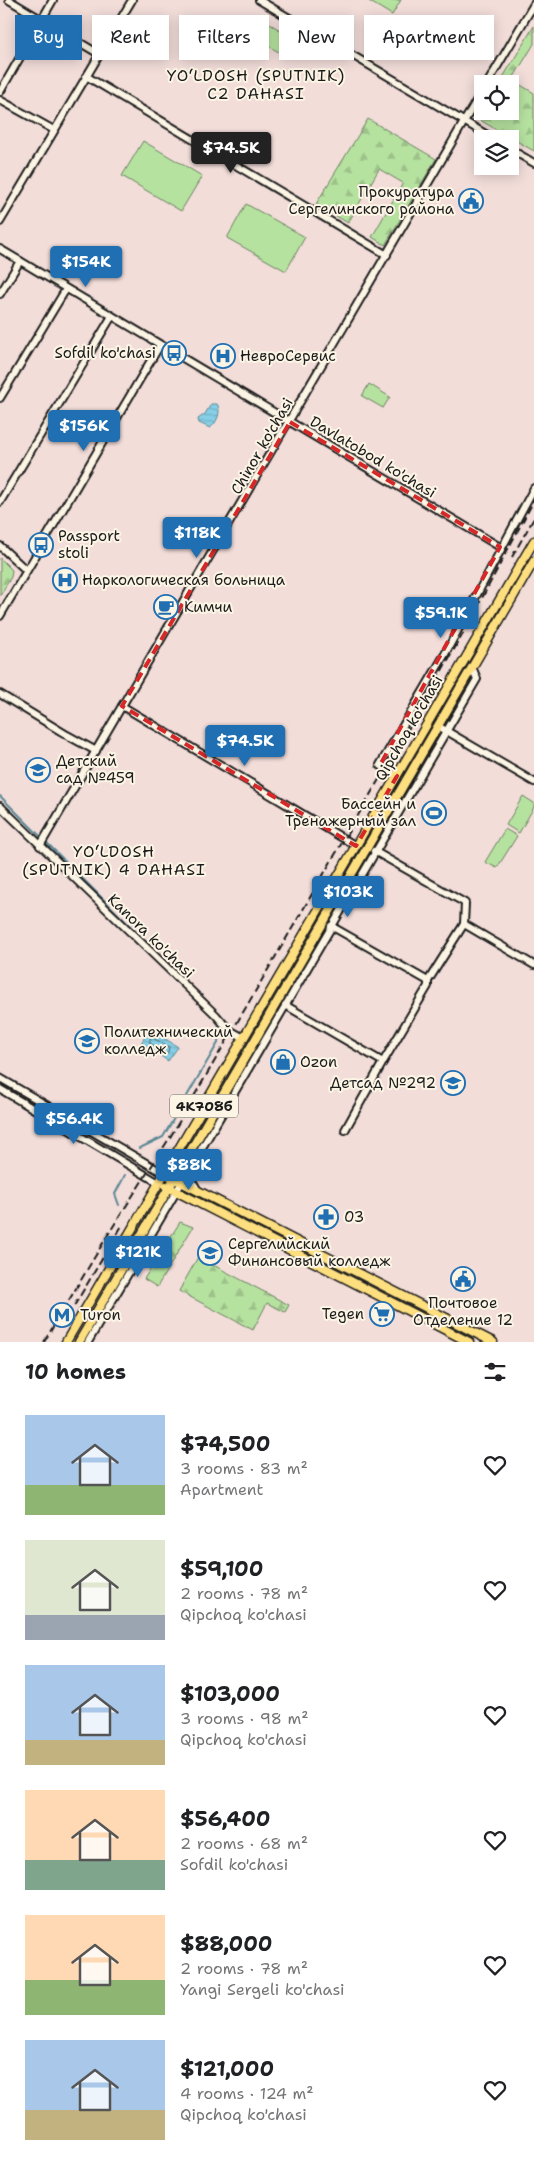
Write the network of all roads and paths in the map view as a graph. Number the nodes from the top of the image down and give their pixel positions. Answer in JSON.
{"nodes":[{"id":1,"x":9,"y":0,"type":"edge"},
{"id":2,"x":53,"y":0,"type":"edge"},
{"id":3,"x":132,"y":0,"type":"edge"},
{"id":4,"x":259,"y":0,"type":"edge"},
{"id":5,"x":534,"y":4,"type":"edge"},
{"id":6,"x":36,"y":15,"type":"edge"},
{"id":7,"x":44,"y":15,"type":"edge"},
{"id":8,"x":123,"y":15,"type":"edge"},
{"id":9,"x":18,"y":60,"type":"edge"},
{"id":10,"x":95,"y":60,"type":"edge"},
{"id":11,"x":492,"y":75,"type":"edge"},
{"id":12,"x":86,"y":76,"type":"junction"},
{"id":13,"x":0,"y":92,"type":"edge"},
{"id":14,"x":0,"y":100,"type":"edge"},
{"id":15,"x":474,"y":105,"type":"edge"},
{"id":16,"x":465,"y":121,"type":"junction"},
{"id":17,"x":54,"y":130,"type":"junction"},
{"id":18,"x":480,"y":130,"type":"edge"},
{"id":19,"x":519,"y":154,"type":"edge"},
{"id":20,"x":534,"y":163,"type":"edge"},
{"id":21,"x":0,"y":222,"type":"edge"},
{"id":22,"x":0,"y":249,"type":"edge"},
{"id":23,"x":387,"y":254,"type":"junction"},
{"id":24,"x":20,"y":261,"type":"junction"},
{"id":25,"x":66,"y":289,"type":"junction"},
{"id":26,"x":0,"y":294,"type":"edge"},
{"id":27,"x":112,"y":316,"type":"junction"},
{"id":28,"x":160,"y":345,"type":"junction"},
{"id":29,"x":0,"y":398,"type":"edge"},
{"id":30,"x":290,"y":422,"type":"junction"},
{"id":31,"x":534,"y":488,"type":"edge"},
{"id":32,"x":0,"y":502,"type":"edge"},
{"id":33,"x":534,"y":541,"type":"edge"},
{"id":34,"x":0,"y":546,"type":"edge"},
{"id":35,"x":500,"y":547,"type":"junction"},
{"id":36,"x":534,"y":561,"type":"edge"},
{"id":37,"x":26,"y":570,"type":"junction"},
{"id":38,"x":0,"y":616,"type":"edge"},
{"id":39,"x":464,"y":662,"type":"junction"},
{"id":40,"x":472,"y":667,"type":"junction"},
{"id":41,"x":0,"y":694,"type":"edge"},
{"id":42,"x":122,"y":706,"type":"junction"},
{"id":43,"x":438,"y":726,"type":"junction"},
{"id":44,"x":446,"y":731,"type":"junction"},
{"id":45,"x":96,"y":751,"type":"junction"},
{"id":46,"x":397,"y":776,"type":"junction"},
{"id":47,"x":534,"y":782,"type":"edge"},
{"id":48,"x":387,"y":793,"type":"junction"},
{"id":49,"x":396,"y":798,"type":"junction"},
{"id":50,"x":0,"y":806,"type":"edge"},
{"id":51,"x":43,"y":842,"type":"junction"},
{"id":52,"x":356,"y":846,"type":"junction"},
{"id":53,"x":374,"y":851,"type":"junction"},
{"id":54,"x":464,"y":924,"type":"junction"},
{"id":55,"x":331,"y":926,"type":"junction"},
{"id":56,"x":534,"y":965,"type":"edge"},
{"id":57,"x":428,"y":981,"type":"junction"},
{"id":58,"x":284,"y":1005,"type":"junction"},
{"id":59,"x":244,"y":1038,"type":"junction"},
{"id":60,"x":232,"y":1058,"type":"junction"},
{"id":61,"x":383,"y":1062,"type":"junction"},
{"id":62,"x":241,"y":1063,"type":"junction"},
{"id":63,"x":0,"y":1078,"type":"edge"},
{"id":64,"x":0,"y":1089,"type":"edge"},
{"id":65,"x":345,"y":1130,"type":"dead end"},
{"id":66,"x":142,"y":1160,"type":"junction"},
{"id":67,"x":190,"y":1167,"type":"junction"},
{"id":68,"x":137,"y":1170,"type":"junction"},
{"id":69,"x":165,"y":1174,"type":"junction"},
{"id":70,"x":178,"y":1180,"type":"junction"},
{"id":71,"x":159,"y":1183,"type":"junction"},
{"id":72,"x":172,"y":1190,"type":"junction"},
{"id":73,"x":198,"y":1191,"type":"junction"},
{"id":74,"x":193,"y":1200,"type":"junction"},
{"id":75,"x":169,"y":1204,"type":"junction"},
{"id":76,"x":96,"y":1292,"type":"junction"},
{"id":77,"x":105,"y":1298,"type":"junction"},
{"id":78,"x":66,"y":1342,"type":"edge"},
{"id":79,"x":79,"y":1342,"type":"edge"},
{"id":80,"x":88,"y":1342,"type":"edge"},
{"id":81,"x":469,"y":1342,"type":"edge"},
{"id":82,"x":493,"y":1342,"type":"edge"}],
"edges":[{"from":1,"to":6,"type":"street"},
{"from":2,"to":7,"type":"street"},
{"from":3,"to":8,"type":"street"},
{"from":4,"to":16,"type":"street"},
{"from":5,"to":11,"type":"street"},
{"from":9,"to":13,"type":"street"},
{"from":10,"to":12,"type":"street"},
{"from":12,"to":17,"type":"street"},
{"from":12,"to":23,"type":"street"},
{"from":14,"to":17,"type":"street"},
{"from":15,"to":16,"type":"street","name":"Chinor ko'chasi"},
{"from":16,"to":18,"type":"street"},
{"from":16,"to":23,"type":"street","name":"Chinor ko'chasi"},
{"from":17,"to":21,"type":"street"},
{"from":19,"to":20,"type":"street"},
{"from":22,"to":24,"type":"street","name":"Davlatobod ko'chasi"},
{"from":23,"to":30,"type":"street","name":"Chinor ko'chasi"},
{"from":24,"to":25,"type":"street","name":"Davlatobod ko'chasi"},
{"from":24,"to":26,"type":"street"},
{"from":25,"to":27,"type":"street","name":"Davlatobod ko'chasi"},
{"from":25,"to":29,"type":"street"},
{"from":27,"to":28,"type":"street","name":"Davlatobod ko'chasi"},
{"from":27,"to":32,"type":"street"},
{"from":28,"to":30,"type":"street","name":"Davlatobod ko'chasi"},
{"from":28,"to":37,"type":"street"},
{"from":30,"to":35,"type":"street","name":"Davlatobod ko'chasi"},
{"from":30,"to":42,"type":"street","name":"Chinor ko'chasi"},
{"from":31,"to":35,"type":"street"},
{"from":33,"to":39,"type":"main road","name":"Qipchoq ko'chasi"},
{"from":34,"to":37,"type":"street"},
{"from":35,"to":46,"type":"street"},
{"from":36,"to":40,"type":"main road","name":"Qipchoq ko'chasi"},
{"from":37,"to":38,"type":"street"},
{"from":39,"to":40,"type":"main road"},
{"from":39,"to":46,"type":"main road","name":"Qipchoq ko'chasi"},
{"from":40,"to":43,"type":"main road","name":"Qipchoq ko'chasi"},
{"from":40,"to":44,"type":"street","name":"Qipchoq ko'chasi"},
{"from":41,"to":45,"type":"street"},
{"from":42,"to":45,"type":"street","name":"Chinor ko'chasi"},
{"from":42,"to":52,"type":"street"},
{"from":43,"to":44,"type":"street"},
{"from":43,"to":49,"type":"main road","name":"Qipchoq ko'chasi"},
{"from":44,"to":47,"type":"street"},
{"from":44,"to":53,"type":"street","name":"Qipchoq ko'chasi"},
{"from":45,"to":51,"type":"street","name":"Chinor ko'chasi"},
{"from":46,"to":48,"type":"main road","name":"Qipchoq ko'chasi"},
{"from":48,"to":49,"type":"main road"},
{"from":48,"to":52,"type":"main road","name":"Qipchoq ko'chasi"},
{"from":49,"to":62,"type":"main road","name":"Qipchoq ko'chasi"},
{"from":50,"to":51,"type":"street","name":"Kanora ko'chasi"},
{"from":51,"to":59,"type":"street","name":"Kanora ko'chasi"},
{"from":52,"to":59,"type":"main road","name":"Qipchoq ko'chasi"},
{"from":53,"to":54,"type":"street"},
{"from":53,"to":55,"type":"street","name":"Qipchoq ko'chasi"},
{"from":54,"to":56,"type":"street"},
{"from":54,"to":57,"type":"street"},
{"from":55,"to":57,"type":"street"},
{"from":55,"to":58,"type":"street","name":"Qipchoq ko'chasi"},
{"from":57,"to":61,"type":"street"},
{"from":58,"to":61,"type":"street"},
{"from":58,"to":67,"type":"street","name":"Qipchoq ko'chasi"},
{"from":59,"to":60,"type":"main road","name":"Qipchoq ko'chasi","number":"4К708б"},
{"from":60,"to":62,"type":"main road"},
{"from":60,"to":69,"type":"main road","name":"Qipchoq ko'chasi","number":"4К708б"},
{"from":61,"to":65,"type":"street"},
{"from":62,"to":70,"type":"main road","name":"Qipchoq ko'chasi"},
{"from":63,"to":66,"type":"street"},
{"from":64,"to":68,"type":"street"},
{"from":66,"to":68,"type":"street"},
{"from":66,"to":69,"type":"street"},
{"from":67,"to":70,"type":"street","name":"Qipchoq ko'chasi"},
{"from":67,"to":73,"type":"street"},
{"from":68,"to":71,"type":"street"},
{"from":69,"to":70,"type":"main road"},
{"from":69,"to":71,"type":"main road","name":"Qipchoq ko'chasi"},
{"from":69,"to":72,"type":"main road"},
{"from":70,"to":72,"type":"main road","name":"Qipchoq ko'chasi"},
{"from":70,"to":73,"type":"main road"},
{"from":71,"to":72,"type":"main road"},
{"from":71,"to":76,"type":"main road","name":"Qipchoq ko'chasi"},
{"from":72,"to":74,"type":"main road"},
{"from":72,"to":75,"type":"street","name":"Qipchoq ko'chasi"},
{"from":72,"to":77,"type":"main road","name":"Qipchoq ko'chasi"},
{"from":73,"to":82,"type":"main road"},
{"from":74,"to":75,"type":"street"},
{"from":74,"to":81,"type":"main road"},
{"from":75,"to":80,"type":"street","name":"Qipchoq ko'chasi"},
{"from":76,"to":77,"type":"main road"},
{"from":76,"to":78,"type":"main road","name":"Qipchoq ko'chasi"},
{"from":77,"to":79,"type":"main road","name":"Qipchoq ko'chasi"}]}
